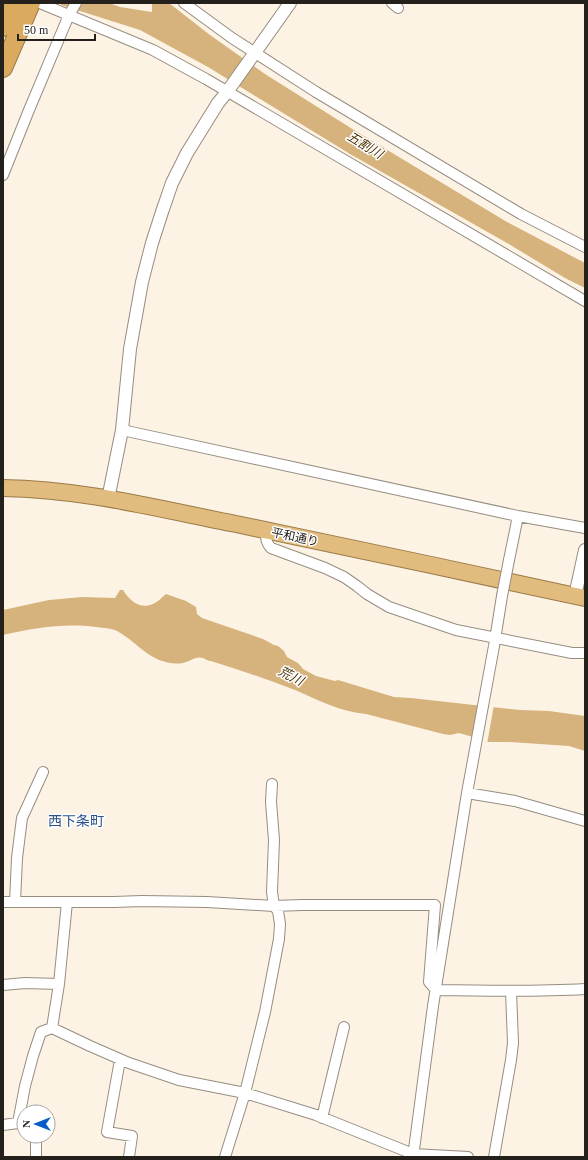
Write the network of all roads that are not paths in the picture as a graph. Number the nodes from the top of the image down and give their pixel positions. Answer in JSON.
{"nodes":[{"id":1,"x":13,"y":3,"type":"edge"},
{"id":2,"x":184,"y":3,"type":"edge"},
{"id":3,"x":290,"y":3,"type":"edge"},
{"id":4,"x":36,"y":4,"type":"edge"},
{"id":5,"x":73,"y":9,"type":"edge"},
{"id":6,"x":3,"y":27,"type":"edge"},
{"id":7,"x":252,"y":56,"type":"junction"},
{"id":8,"x":3,"y":68,"type":"edge"},
{"id":9,"x":228,"y":89,"type":"junction"},
{"id":10,"x":3,"y":176,"type":"edge"},
{"id":11,"x":585,"y":247,"type":"edge"},
{"id":12,"x":585,"y":301,"type":"edge"},
{"id":13,"x":122,"y":430,"type":"junction"},
{"id":14,"x":3,"y":488,"type":"edge"},
{"id":15,"x":108,"y":499,"type":"junction"},
{"id":16,"x":518,"y":516,"type":"junction"},
{"id":17,"x":585,"y":528,"type":"edge"},
{"id":18,"x":266,"y":531,"type":"junction"},
{"id":19,"x":585,"y":550,"type":"edge"},
{"id":20,"x":580,"y":597,"type":"edge"},
{"id":21,"x":495,"y":642,"type":"junction"},
{"id":22,"x":585,"y":654,"type":"edge"},
{"id":23,"x":43,"y":772,"type":"dead end"},
{"id":24,"x":272,"y":784,"type":"dead end"},
{"id":25,"x":468,"y":789,"type":"junction"},
{"id":26,"x":585,"y":821,"type":"edge"},
{"id":27,"x":3,"y":902,"type":"edge"},
{"id":28,"x":15,"y":902,"type":"junction"},
{"id":29,"x":67,"y":902,"type":"junction"},
{"id":30,"x":274,"y":906,"type":"junction"},
{"id":31,"x":59,"y":984,"type":"junction"},
{"id":32,"x":3,"y":985,"type":"edge"},
{"id":33,"x":585,"y":989,"type":"edge"},
{"id":34,"x":436,"y":990,"type":"junction"},
{"id":35,"x":511,"y":991,"type":"junction"},
{"id":36,"x":344,"y":1027,"type":"dead end"},
{"id":37,"x":52,"y":1028,"type":"junction"},
{"id":38,"x":120,"y":1060,"type":"junction"},
{"id":39,"x":245,"y":1094,"type":"junction"},
{"id":40,"x":23,"y":1104,"type":"edge"},
{"id":41,"x":322,"y":1118,"type":"junction"},
{"id":42,"x":16,"y":1124,"type":"edge"},
{"id":43,"x":3,"y":1125,"type":"edge"},
{"id":44,"x":36,"y":1144,"type":"edge"},
{"id":45,"x":413,"y":1155,"type":"edge"},
{"id":46,"x":36,"y":1157,"type":"edge"},
{"id":47,"x":129,"y":1157,"type":"edge"},
{"id":48,"x":225,"y":1157,"type":"edge"},
{"id":49,"x":468,"y":1157,"type":"edge"},
{"id":50,"x":494,"y":1157,"type":"edge"}],
"edges":[{"from":1,"to":6,"type":"highway"},
{"from":2,"to":7,"type":"street"},
{"from":3,"to":7,"type":"street"},
{"from":4,"to":5,"type":"street"},
{"from":4,"to":8,"type":"highway"},
{"from":5,"to":9,"type":"street"},
{"from":5,"to":10,"type":"street"},
{"from":7,"to":9,"type":"street"},
{"from":7,"to":11,"type":"street"},
{"from":9,"to":12,"type":"street"},
{"from":9,"to":13,"type":"street"},
{"from":13,"to":15,"type":"street"},
{"from":13,"to":16,"type":"street"},
{"from":14,"to":15,"type":"highway","name":"平和通り"},
{"from":15,"to":18,"type":"highway","name":"平和通り"},
{"from":16,"to":17,"type":"street"},
{"from":16,"to":21,"type":"street","bridge":true},
{"from":18,"to":20,"type":"highway","name":"平和通り"},
{"from":18,"to":21,"type":"street"},
{"from":19,"to":20,"type":"street"},
{"from":21,"to":22,"type":"street"},
{"from":21,"to":25,"type":"street"},
{"from":23,"to":28,"type":"street"},
{"from":24,"to":30,"type":"street"},
{"from":25,"to":26,"type":"street"},
{"from":25,"to":34,"type":"street"},
{"from":27,"to":28,"type":"street"},
{"from":28,"to":29,"type":"street"},
{"from":29,"to":30,"type":"street"},
{"from":29,"to":31,"type":"street"},
{"from":30,"to":34,"type":"street"},
{"from":30,"to":39,"type":"street"},
{"from":31,"to":32,"type":"street"},
{"from":31,"to":37,"type":"street"},
{"from":33,"to":35,"type":"street"},
{"from":34,"to":35,"type":"street"},
{"from":34,"to":45,"type":"street"},
{"from":35,"to":50,"type":"street"},
{"from":36,"to":41,"type":"street"},
{"from":37,"to":38,"type":"street"},
{"from":37,"to":40,"type":"street"},
{"from":38,"to":39,"type":"street"},
{"from":38,"to":47,"type":"street"},
{"from":39,"to":41,"type":"street"},
{"from":39,"to":48,"type":"street"},
{"from":41,"to":45,"type":"street"},
{"from":42,"to":43,"type":"street"},
{"from":44,"to":46,"type":"street"},
{"from":45,"to":49,"type":"street"}]}
